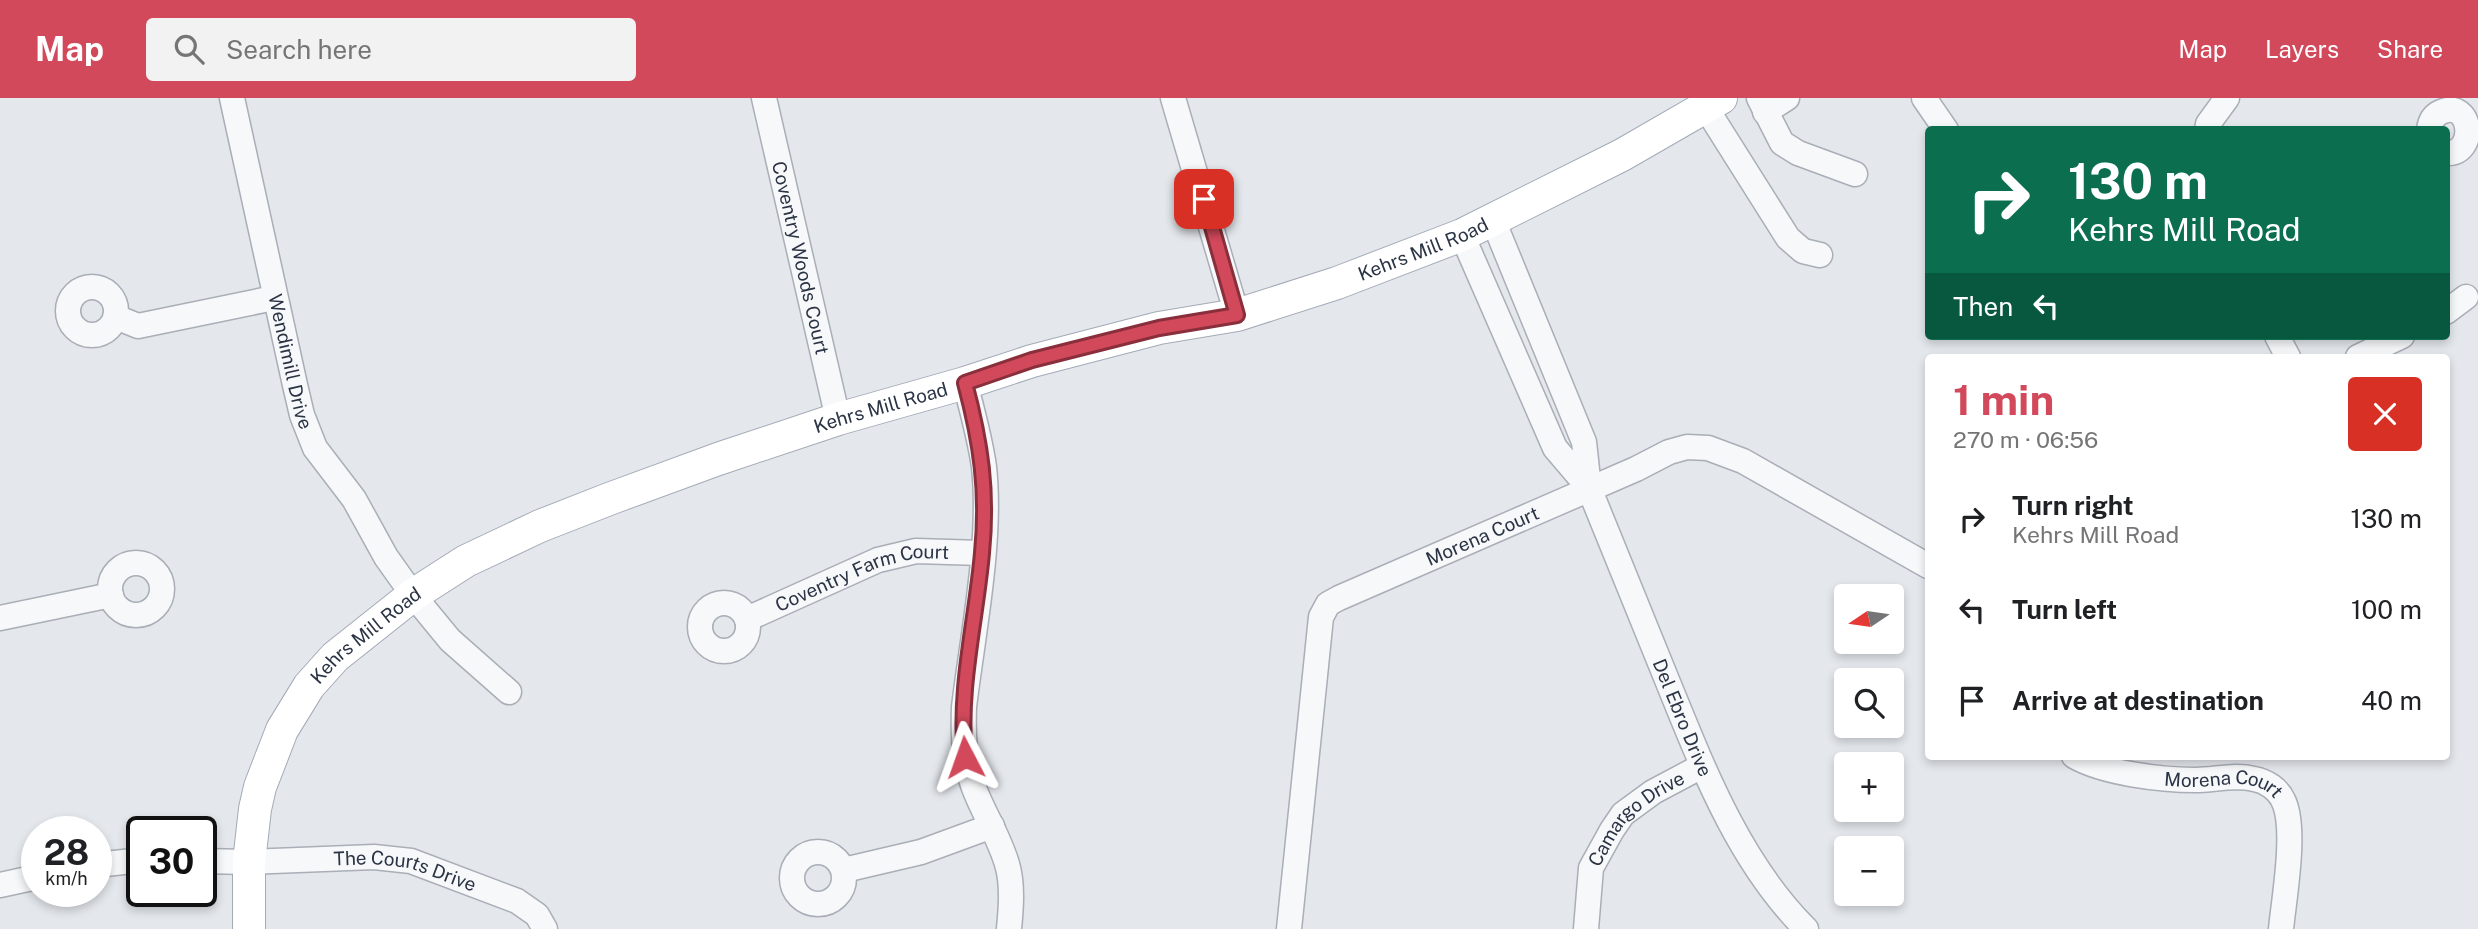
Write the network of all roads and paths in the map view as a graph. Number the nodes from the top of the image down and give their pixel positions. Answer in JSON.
{"nodes":[{"id":1,"x":232,"y":98,"type":"edge"},
{"id":2,"x":764,"y":98,"type":"edge"},
{"id":3,"x":1172,"y":98,"type":"edge"},
{"id":4,"x":1787,"y":98,"type":"edge"},
{"id":5,"x":1924,"y":98,"type":"edge"},
{"id":6,"x":2227,"y":98,"type":"edge"},
{"id":7,"x":1714,"y":103,"type":"edge"},
{"id":8,"x":1762,"y":105,"type":"edge"},
{"id":9,"x":1943,"y":126,"type":"edge"},
{"id":10,"x":2208,"y":126,"type":"edge"},
{"id":11,"x":2431,"y":126,"type":"edge"},
{"id":12,"x":2475,"y":131,"type":"edge"},
{"id":13,"x":2450,"y":153,"type":"edge"},
{"id":14,"x":1855,"y":174,"type":"dead end"},
{"id":15,"x":1493,"y":220,"type":"junction"},
{"id":16,"x":1462,"y":235,"type":"junction"},
{"id":17,"x":1820,"y":255,"type":"dead end"},
{"id":18,"x":274,"y":298,"type":"junction"},
{"id":19,"x":1237,"y":315,"type":"junction"},
{"id":20,"x":116,"y":317,"type":"dead end"},
{"id":21,"x":2394,"y":340,"type":"edge"},
{"id":22,"x":2364,"y":354,"type":"edge"},
{"id":23,"x":965,"y":383,"type":"junction"},
{"id":24,"x":838,"y":419,"type":"junction"},
{"id":25,"x":1589,"y":488,"type":"junction"},
{"id":26,"x":982,"y":553,"type":"junction"},
{"id":27,"x":1925,"y":564,"type":"edge"},
{"id":28,"x":111,"y":595,"type":"dead end"},
{"id":29,"x":413,"y":595,"type":"junction"},
{"id":30,"x":0,"y":618,"type":"edge"},
{"id":31,"x":747,"y":619,"type":"dead end"},
{"id":32,"x":509,"y":692,"type":"dead end"},
{"id":33,"x":2081,"y":760,"type":"edge"},
{"id":34,"x":2130,"y":765,"type":"edge"},
{"id":35,"x":1702,"y":766,"type":"junction"},
{"id":36,"x":992,"y":827,"type":"junction"},
{"id":37,"x":217,"y":861,"type":"edge"},
{"id":38,"x":249,"y":862,"type":"junction"},
{"id":39,"x":844,"y":870,"type":"dead end"},
{"id":40,"x":21,"y":880,"type":"edge"},
{"id":41,"x":0,"y":885,"type":"edge"},
{"id":42,"x":249,"y":929,"type":"edge"},
{"id":43,"x":545,"y":929,"type":"edge"},
{"id":44,"x":1009,"y":929,"type":"edge"},
{"id":45,"x":1289,"y":929,"type":"edge"},
{"id":46,"x":1586,"y":929,"type":"edge"},
{"id":47,"x":1806,"y":929,"type":"edge"},
{"id":48,"x":2281,"y":929,"type":"edge"}],
"edges":[{"from":1,"to":18,"type":"street","name":"Wendimill Drive"},
{"from":2,"to":24,"type":"street","name":"Coventry Woods Court"},
{"from":3,"to":19,"type":"street"},
{"from":4,"to":8,"type":"street"},
{"from":5,"to":9,"type":"street"},
{"from":6,"to":10,"type":"street"},
{"from":7,"to":15,"type":"main road","name":"Kehrs Mill Road"},
{"from":7,"to":17,"type":"street"},
{"from":8,"to":14,"type":"street"},
{"from":11,"to":12,"type":"street"},
{"from":12,"to":13,"type":"street"},
{"from":15,"to":16,"type":"main road","name":"Kehrs Mill Road"},
{"from":15,"to":25,"type":"street","name":"Del Ebro Drive"},
{"from":16,"to":19,"type":"main road","name":"Kehrs Mill Road"},
{"from":16,"to":25,"type":"street","name":"Del Ebro Drive"},
{"from":18,"to":20,"type":"street"},
{"from":18,"to":29,"type":"street","name":"Wendimill Drive"},
{"from":19,"to":23,"type":"main road","name":"Kehrs Mill Road"},
{"from":21,"to":22,"type":"street"},
{"from":23,"to":24,"type":"main road","name":"Kehrs Mill Road"},
{"from":23,"to":26,"type":"street"},
{"from":24,"to":29,"type":"main road","name":"Kehrs Mill Road"},
{"from":25,"to":27,"type":"street","name":"Morena Court"},
{"from":25,"to":35,"type":"street","name":"Del Ebro Drive"},
{"from":25,"to":45,"type":"street","name":"Morena Court"},
{"from":26,"to":31,"type":"street","name":"Coventry Farm Court"},
{"from":26,"to":36,"type":"street"},
{"from":28,"to":30,"type":"street"},
{"from":29,"to":32,"type":"street","name":"Wendimill Drive"},
{"from":29,"to":38,"type":"main road","name":"Kehrs Mill Road"},
{"from":33,"to":34,"type":"street","name":"Morena Court"},
{"from":34,"to":48,"type":"street","name":"Morena Court"},
{"from":35,"to":46,"type":"street","name":"Camargo Drive"},
{"from":35,"to":47,"type":"street","name":"Del Ebro Drive"},
{"from":36,"to":39,"type":"street"},
{"from":36,"to":44,"type":"street"},
{"from":37,"to":38,"type":"street","name":"The Courts Drive"},
{"from":38,"to":42,"type":"main road","name":"Kehrs Mill Road"},
{"from":38,"to":43,"type":"street","name":"The Courts Drive"},
{"from":40,"to":41,"type":"street"}]}
